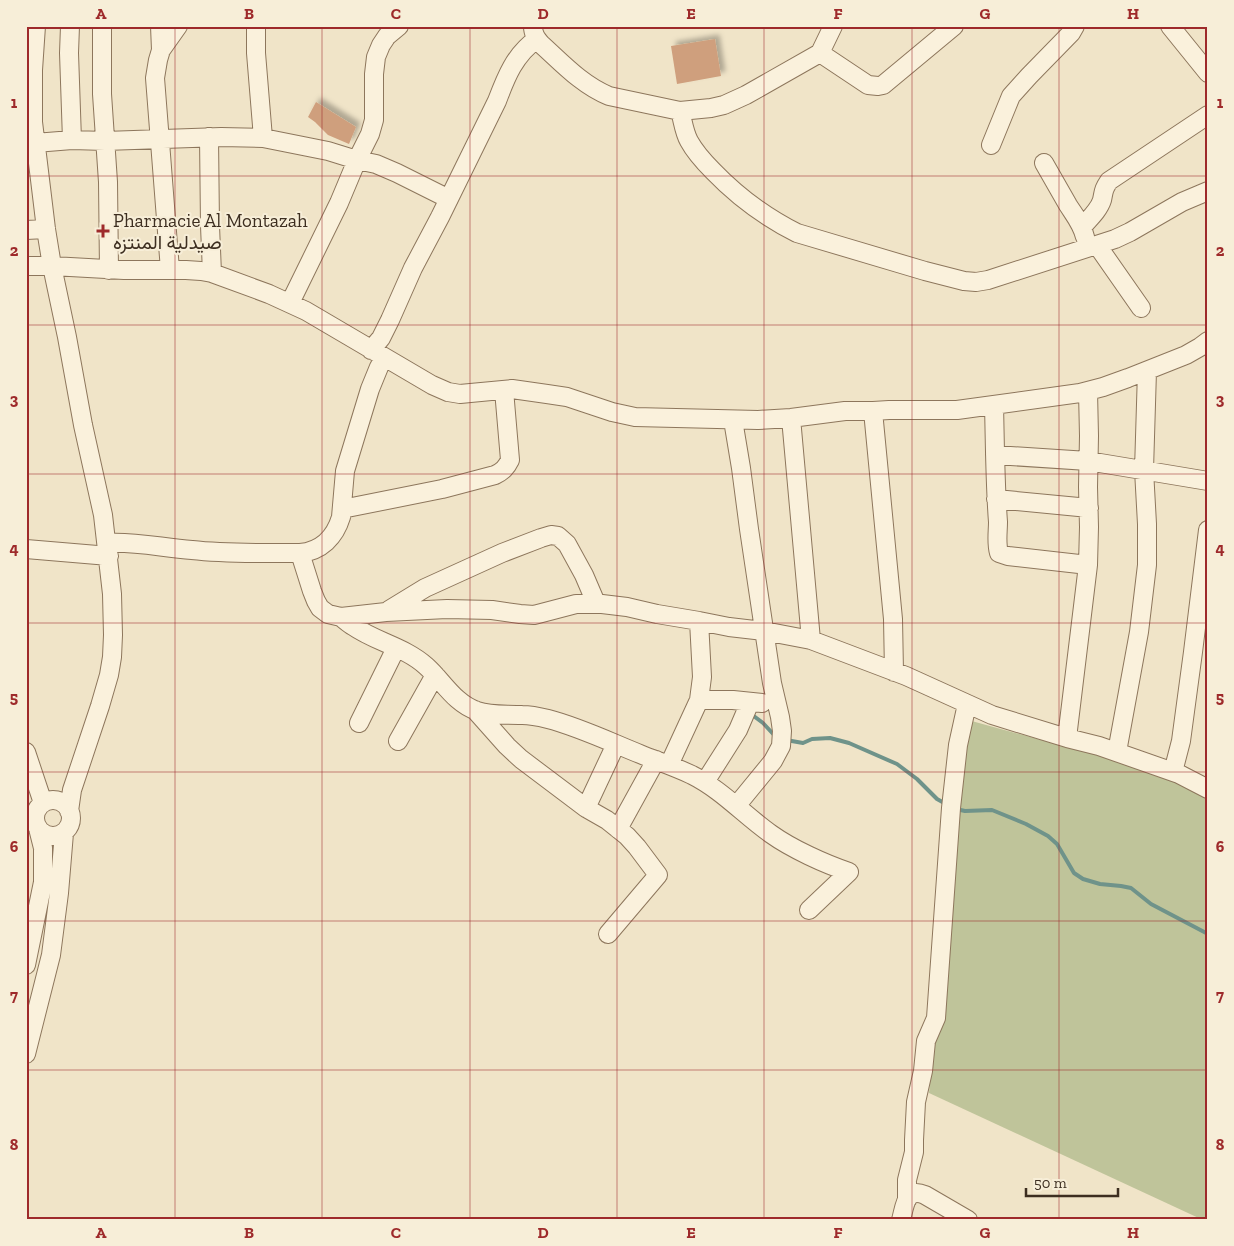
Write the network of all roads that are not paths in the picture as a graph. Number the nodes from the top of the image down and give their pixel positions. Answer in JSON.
{"nodes":[{"id":1,"x":36,"y":26,"type":"edge"},
{"id":2,"x":70,"y":26,"type":"edge"},
{"id":3,"x":102,"y":26,"type":"edge"},
{"id":4,"x":160,"y":26,"type":"edge"},
{"id":5,"x":178,"y":26,"type":"edge"},
{"id":6,"x":256,"y":26,"type":"edge"},
{"id":7,"x":399,"y":26,"type":"edge"},
{"id":8,"x":954,"y":26,"type":"edge"},
{"id":9,"x":1076,"y":26,"type":"edge"},
{"id":10,"x":1170,"y":26,"type":"edge"},
{"id":11,"x":829,"y":29,"type":"edge"},
{"id":12,"x":535,"y":33,"type":"edge"},
{"id":13,"x":161,"y":50,"type":"junction"},
{"id":14,"x":820,"y":53,"type":"junction"},
{"id":15,"x":30,"y":58,"type":"edge"},
{"id":16,"x":1208,"y":73,"type":"edge"},
{"id":17,"x":680,"y":111,"type":"junction"},
{"id":18,"x":1208,"y":115,"type":"edge"},
{"id":19,"x":30,"y":122,"type":"edge"},
{"id":20,"x":209,"y":137,"type":"junction"},
{"id":21,"x":159,"y":138,"type":"junction"},
{"id":22,"x":263,"y":138,"type":"junction"},
{"id":23,"x":72,"y":140,"type":"junction"},
{"id":24,"x":105,"y":141,"type":"junction"},
{"id":25,"x":35,"y":143,"type":"junction"},
{"id":26,"x":991,"y":145,"type":"dead end"},
{"id":27,"x":357,"y":160,"type":"junction"},
{"id":28,"x":1044,"y":163,"type":"dead end"},
{"id":29,"x":33,"y":177,"type":"edge"},
{"id":30,"x":1208,"y":191,"type":"edge"},
{"id":31,"x":449,"y":200,"type":"junction"},
{"id":32,"x":1082,"y":227,"type":"junction"},
{"id":33,"x":46,"y":229,"type":"junction"},
{"id":34,"x":26,"y":230,"type":"edge"},
{"id":35,"x":1092,"y":246,"type":"junction"},
{"id":36,"x":26,"y":266,"type":"edge"},
{"id":37,"x":52,"y":266,"type":"junction"},
{"id":38,"x":109,"y":270,"type":"junction"},
{"id":39,"x":170,"y":270,"type":"junction"},
{"id":40,"x":212,"y":273,"type":"junction"},
{"id":41,"x":290,"y":303,"type":"junction"},
{"id":42,"x":1141,"y":308,"type":"dead end"},
{"id":43,"x":1208,"y":341,"type":"edge"},
{"id":44,"x":378,"y":354,"type":"junction"},
{"id":45,"x":1147,"y":371,"type":"junction"},
{"id":46,"x":504,"y":390,"type":"junction"},
{"id":47,"x":1088,"y":391,"type":"junction"},
{"id":48,"x":994,"y":405,"type":"junction"},
{"id":49,"x":873,"y":411,"type":"junction"},
{"id":50,"x":791,"y":418,"type":"junction"},
{"id":51,"x":733,"y":420,"type":"junction"},
{"id":52,"x":995,"y":455,"type":"junction"},
{"id":53,"x":1088,"y":460,"type":"junction"},
{"id":54,"x":1144,"y":470,"type":"junction"},
{"id":55,"x":1208,"y":481,"type":"edge"},
{"id":56,"x":996,"y":499,"type":"junction"},
{"id":57,"x":1089,"y":508,"type":"junction"},
{"id":58,"x":342,"y":509,"type":"junction"},
{"id":59,"x":1208,"y":530,"type":"edge"},
{"id":60,"x":26,"y":549,"type":"edge"},
{"id":61,"x":108,"y":550,"type":"junction"},
{"id":62,"x":300,"y":553,"type":"junction"},
{"id":63,"x":1088,"y":565,"type":"junction"},
{"id":64,"x":596,"y":603,"type":"junction"},
{"id":65,"x":386,"y":612,"type":"junction"},
{"id":66,"x":341,"y":617,"type":"junction"},
{"id":67,"x":699,"y":621,"type":"junction"},
{"id":68,"x":764,"y":631,"type":"junction"},
{"id":69,"x":812,"y":640,"type":"junction"},
{"id":70,"x":396,"y":648,"type":"junction"},
{"id":71,"x":894,"y":672,"type":"junction"},
{"id":72,"x":435,"y":675,"type":"junction"},
{"id":73,"x":699,"y":700,"type":"junction"},
{"id":74,"x":750,"y":702,"type":"junction"},
{"id":75,"x":777,"y":704,"type":"junction"},
{"id":76,"x":967,"y":704,"type":"junction"},
{"id":77,"x":475,"y":710,"type":"junction"},
{"id":78,"x":359,"y":722,"type":"dead end"},
{"id":79,"x":1067,"y":738,"type":"junction"},
{"id":80,"x":398,"y":741,"type":"dead end"},
{"id":81,"x":616,"y":744,"type":"junction"},
{"id":82,"x":26,"y":752,"type":"edge"},
{"id":83,"x":1117,"y":752,"type":"junction"},
{"id":84,"x":662,"y":763,"type":"junction"},
{"id":85,"x":77,"y":772,"type":"junction"},
{"id":86,"x":1173,"y":772,"type":"junction"},
{"id":87,"x":705,"y":782,"type":"junction"},
{"id":88,"x":1207,"y":784,"type":"edge"},
{"id":89,"x":26,"y":785,"type":"edge"},
{"id":90,"x":736,"y":805,"type":"junction"},
{"id":91,"x":586,"y":808,"type":"junction"},
{"id":92,"x":69,"y":811,"type":"junction"},
{"id":93,"x":41,"y":812,"type":"junction"},
{"id":94,"x":618,"y":829,"type":"junction"},
{"id":95,"x":64,"y":833,"type":"junction"},
{"id":96,"x":809,"y":910,"type":"dead end"},
{"id":97,"x":608,"y":934,"type":"dead end"},
{"id":98,"x":26,"y":965,"type":"edge"},
{"id":99,"x":26,"y":1054,"type":"edge"},
{"id":100,"x":907,"y":1200,"type":"junction"},
{"id":101,"x":901,"y":1220,"type":"edge"},
{"id":102,"x":968,"y":1220,"type":"edge"}],
"edges":[{"from":1,"to":15,"type":"street"},
{"from":2,"to":23,"type":"street"},
{"from":3,"to":24,"type":"street"},
{"from":4,"to":13,"type":"street"},
{"from":5,"to":13,"type":"street"},
{"from":6,"to":22,"type":"street"},
{"from":7,"to":27,"type":"street"},
{"from":8,"to":14,"type":"street"},
{"from":9,"to":26,"type":"street"},
{"from":10,"to":16,"type":"street"},
{"from":11,"to":14,"type":"street"},
{"from":12,"to":17,"type":"street"},
{"from":12,"to":31,"type":"street"},
{"from":13,"to":21,"type":"street"},
{"from":14,"to":17,"type":"street"},
{"from":15,"to":19,"type":"street"},
{"from":17,"to":35,"type":"street"},
{"from":18,"to":32,"type":"street"},
{"from":19,"to":25,"type":"street"},
{"from":20,"to":21,"type":"street"},
{"from":20,"to":22,"type":"street"},
{"from":20,"to":40,"type":"street"},
{"from":21,"to":24,"type":"street"},
{"from":21,"to":39,"type":"street"},
{"from":22,"to":27,"type":"street"},
{"from":23,"to":24,"type":"street"},
{"from":23,"to":25,"type":"street"},
{"from":24,"to":38,"type":"street"},
{"from":25,"to":29,"type":"street"},
{"from":27,"to":31,"type":"street"},
{"from":27,"to":41,"type":"street"},
{"from":28,"to":32,"type":"street"},
{"from":29,"to":33,"type":"street"},
{"from":30,"to":35,"type":"street"},
{"from":31,"to":44,"type":"street"},
{"from":32,"to":35,"type":"street"},
{"from":33,"to":34,"type":"street"},
{"from":33,"to":37,"type":"street"},
{"from":35,"to":42,"type":"street"},
{"from":36,"to":37,"type":"street"},
{"from":37,"to":38,"type":"street"},
{"from":37,"to":61,"type":"street"},
{"from":38,"to":39,"type":"street"},
{"from":39,"to":40,"type":"street"},
{"from":40,"to":41,"type":"street"},
{"from":41,"to":44,"type":"street"},
{"from":43,"to":45,"type":"street"},
{"from":44,"to":46,"type":"street"},
{"from":44,"to":58,"type":"street"},
{"from":45,"to":47,"type":"street"},
{"from":45,"to":54,"type":"street"},
{"from":46,"to":51,"type":"street"},
{"from":46,"to":58,"type":"street"},
{"from":47,"to":48,"type":"street"},
{"from":47,"to":53,"type":"street"},
{"from":48,"to":49,"type":"street"},
{"from":48,"to":52,"type":"street"},
{"from":49,"to":50,"type":"street"},
{"from":49,"to":71,"type":"street"},
{"from":50,"to":51,"type":"street"},
{"from":50,"to":69,"type":"street"},
{"from":51,"to":68,"type":"street"},
{"from":52,"to":53,"type":"street"},
{"from":52,"to":56,"type":"street"},
{"from":53,"to":54,"type":"street"},
{"from":53,"to":57,"type":"street"},
{"from":54,"to":55,"type":"street"},
{"from":54,"to":83,"type":"street"},
{"from":56,"to":57,"type":"street"},
{"from":56,"to":63,"type":"street"},
{"from":57,"to":63,"type":"street"},
{"from":58,"to":62,"type":"street"},
{"from":59,"to":86,"type":"street"},
{"from":60,"to":61,"type":"street"},
{"from":61,"to":62,"type":"street"},
{"from":61,"to":85,"type":"street"},
{"from":62,"to":66,"type":"street"},
{"from":63,"to":79,"type":"street"},
{"from":64,"to":65,"type":"street"},
{"from":64,"to":65,"type":"street"},
{"from":64,"to":67,"type":"street"},
{"from":65,"to":66,"type":"street"},
{"from":66,"to":70,"type":"street"},
{"from":67,"to":68,"type":"street"},
{"from":67,"to":73,"type":"street"},
{"from":68,"to":69,"type":"street"},
{"from":68,"to":75,"type":"street"},
{"from":69,"to":71,"type":"street"},
{"from":70,"to":72,"type":"street"},
{"from":70,"to":78,"type":"street"},
{"from":71,"to":76,"type":"street"},
{"from":72,"to":77,"type":"street"},
{"from":72,"to":80,"type":"street"},
{"from":73,"to":74,"type":"street"},
{"from":73,"to":84,"type":"street"},
{"from":74,"to":75,"type":"street"},
{"from":74,"to":87,"type":"street"},
{"from":75,"to":90,"type":"street"},
{"from":76,"to":79,"type":"street"},
{"from":76,"to":100,"type":"street"},
{"from":77,"to":81,"type":"street"},
{"from":77,"to":91,"type":"street"},
{"from":79,"to":83,"type":"street"},
{"from":81,"to":84,"type":"street"},
{"from":81,"to":91,"type":"street"},
{"from":82,"to":93,"type":"street"},
{"from":83,"to":86,"type":"street"},
{"from":84,"to":87,"type":"street"},
{"from":84,"to":94,"type":"street"},
{"from":85,"to":92,"type":"street"},
{"from":85,"to":93,"type":"street"},
{"from":86,"to":88,"type":"street"},
{"from":87,"to":90,"type":"street"},
{"from":89,"to":93,"type":"street"},
{"from":90,"to":96,"type":"street"},
{"from":91,"to":94,"type":"street"},
{"from":92,"to":93,"type":"street"},
{"from":92,"to":95,"type":"street"},
{"from":93,"to":95,"type":"street"},
{"from":93,"to":98,"type":"street"},
{"from":94,"to":97,"type":"street"},
{"from":95,"to":99,"type":"street"},
{"from":100,"to":101,"type":"street"},
{"from":100,"to":102,"type":"street"}]}
